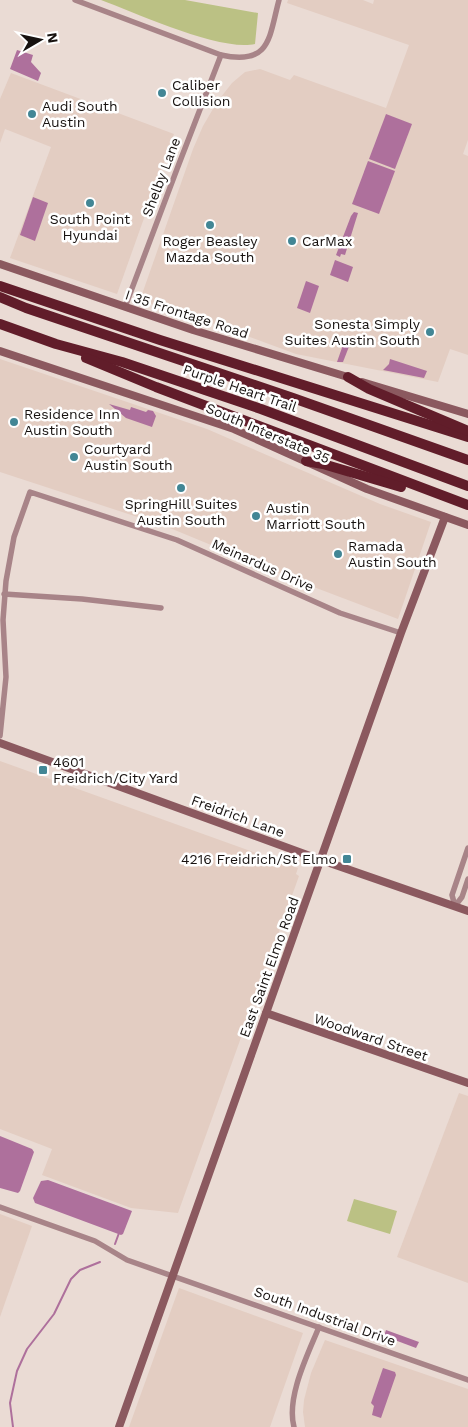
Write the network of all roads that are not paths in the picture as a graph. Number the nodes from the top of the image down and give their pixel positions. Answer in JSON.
{"nodes":[{"id":1,"x":76,"y":0,"type":"edge"},
{"id":2,"x":279,"y":0,"type":"edge"},
{"id":3,"x":221,"y":55,"type":"junction"},
{"id":4,"x":0,"y":264,"type":"edge"},
{"id":5,"x":0,"y":286,"type":"edge"},
{"id":6,"x":0,"y":298,"type":"edge"},
{"id":7,"x":126,"y":307,"type":"junction"},
{"id":8,"x":0,"y":324,"type":"edge"},
{"id":9,"x":56,"y":344,"type":"junction"},
{"id":10,"x":0,"y":350,"type":"edge"},
{"id":11,"x":348,"y":377,"type":"junction"},
{"id":12,"x":468,"y":414,"type":"edge"},
{"id":13,"x":468,"y":432,"type":"edge"},
{"id":14,"x":468,"y":437,"type":"edge"},
{"id":15,"x":468,"y":460,"type":"edge"},
{"id":16,"x":306,"y":461,"type":"junction"},
{"id":17,"x":468,"y":486,"type":"edge"},
{"id":18,"x":468,"y":504,"type":"edge"},
{"id":19,"x":445,"y":517,"type":"junction"},
{"id":20,"x":468,"y":525,"type":"edge"},
{"id":21,"x":4,"y":594,"type":"junction"},
{"id":22,"x":161,"y":608,"type":"dead end"},
{"id":23,"x":401,"y":633,"type":"junction"},
{"id":24,"x":0,"y":736,"type":"edge"},
{"id":25,"x":0,"y":743,"type":"edge"},
{"id":26,"x":468,"y":848,"type":"edge"},
{"id":27,"x":321,"y":860,"type":"junction"},
{"id":28,"x":468,"y":879,"type":"edge"},
{"id":29,"x":455,"y":906,"type":"junction"},
{"id":30,"x":468,"y":911,"type":"edge"},
{"id":31,"x":266,"y":1013,"type":"junction"},
{"id":32,"x":468,"y":1084,"type":"edge"},
{"id":33,"x":0,"y":1207,"type":"edge"},
{"id":34,"x":173,"y":1275,"type":"junction"},
{"id":35,"x":319,"y":1327,"type":"junction"},
{"id":36,"x":468,"y":1380,"type":"edge"},
{"id":37,"x":119,"y":1427,"type":"edge"},
{"id":38,"x":294,"y":1427,"type":"edge"}],
"edges":[{"from":1,"to":3,"type":"street"},
{"from":2,"to":3,"type":"street"},
{"from":3,"to":7,"type":"street","name":"Shelby Lane"},
{"from":4,"to":7,"type":"street","name":"I 35 Frontage Road"},
{"from":5,"to":14,"type":"highway"},
{"from":6,"to":15,"type":"highway","name":"Purple Heart Trail"},
{"from":7,"to":11,"type":"street","name":"I 35 Frontage Road"},
{"from":8,"to":9,"type":"highway","name":"Purple Heart Trail"},
{"from":9,"to":17,"type":"highway","name":"Purple Heart Trail"},
{"from":9,"to":18,"type":"highway"},
{"from":10,"to":16,"type":"street","name":"South Interstate 35"},
{"from":11,"to":12,"type":"street"},
{"from":11,"to":13,"type":"highway"},
{"from":16,"to":18,"type":"highway"},
{"from":16,"to":19,"type":"street","name":"South Interstate 35"},
{"from":19,"to":20,"type":"street","name":"South Interstate 35"},
{"from":19,"to":23,"type":"street","name":"East Saint Elmo Road"},
{"from":21,"to":22,"type":"street"},
{"from":21,"to":23,"type":"street","name":"Meinardus Drive"},
{"from":21,"to":24,"type":"street"},
{"from":23,"to":27,"type":"street","name":"East Saint Elmo Road"},
{"from":25,"to":27,"type":"street","name":"Freidrich Lane"},
{"from":26,"to":29,"type":"street"},
{"from":27,"to":29,"type":"street","name":"Freidrich Lane"},
{"from":27,"to":31,"type":"street","name":"East Saint Elmo Road"},
{"from":28,"to":29,"type":"street"},
{"from":29,"to":30,"type":"street","name":"Freidrich Lane"},
{"from":31,"to":32,"type":"street","name":"Woodward Street"},
{"from":31,"to":34,"type":"street","name":"East Saint Elmo Road"},
{"from":33,"to":34,"type":"street","name":"South Industrial Drive"},
{"from":34,"to":35,"type":"street","name":"South Industrial Drive"},
{"from":34,"to":37,"type":"street","name":"East Saint Elmo Road"},
{"from":35,"to":36,"type":"street","name":"South Industrial Drive"},
{"from":35,"to":38,"type":"street"}]}
